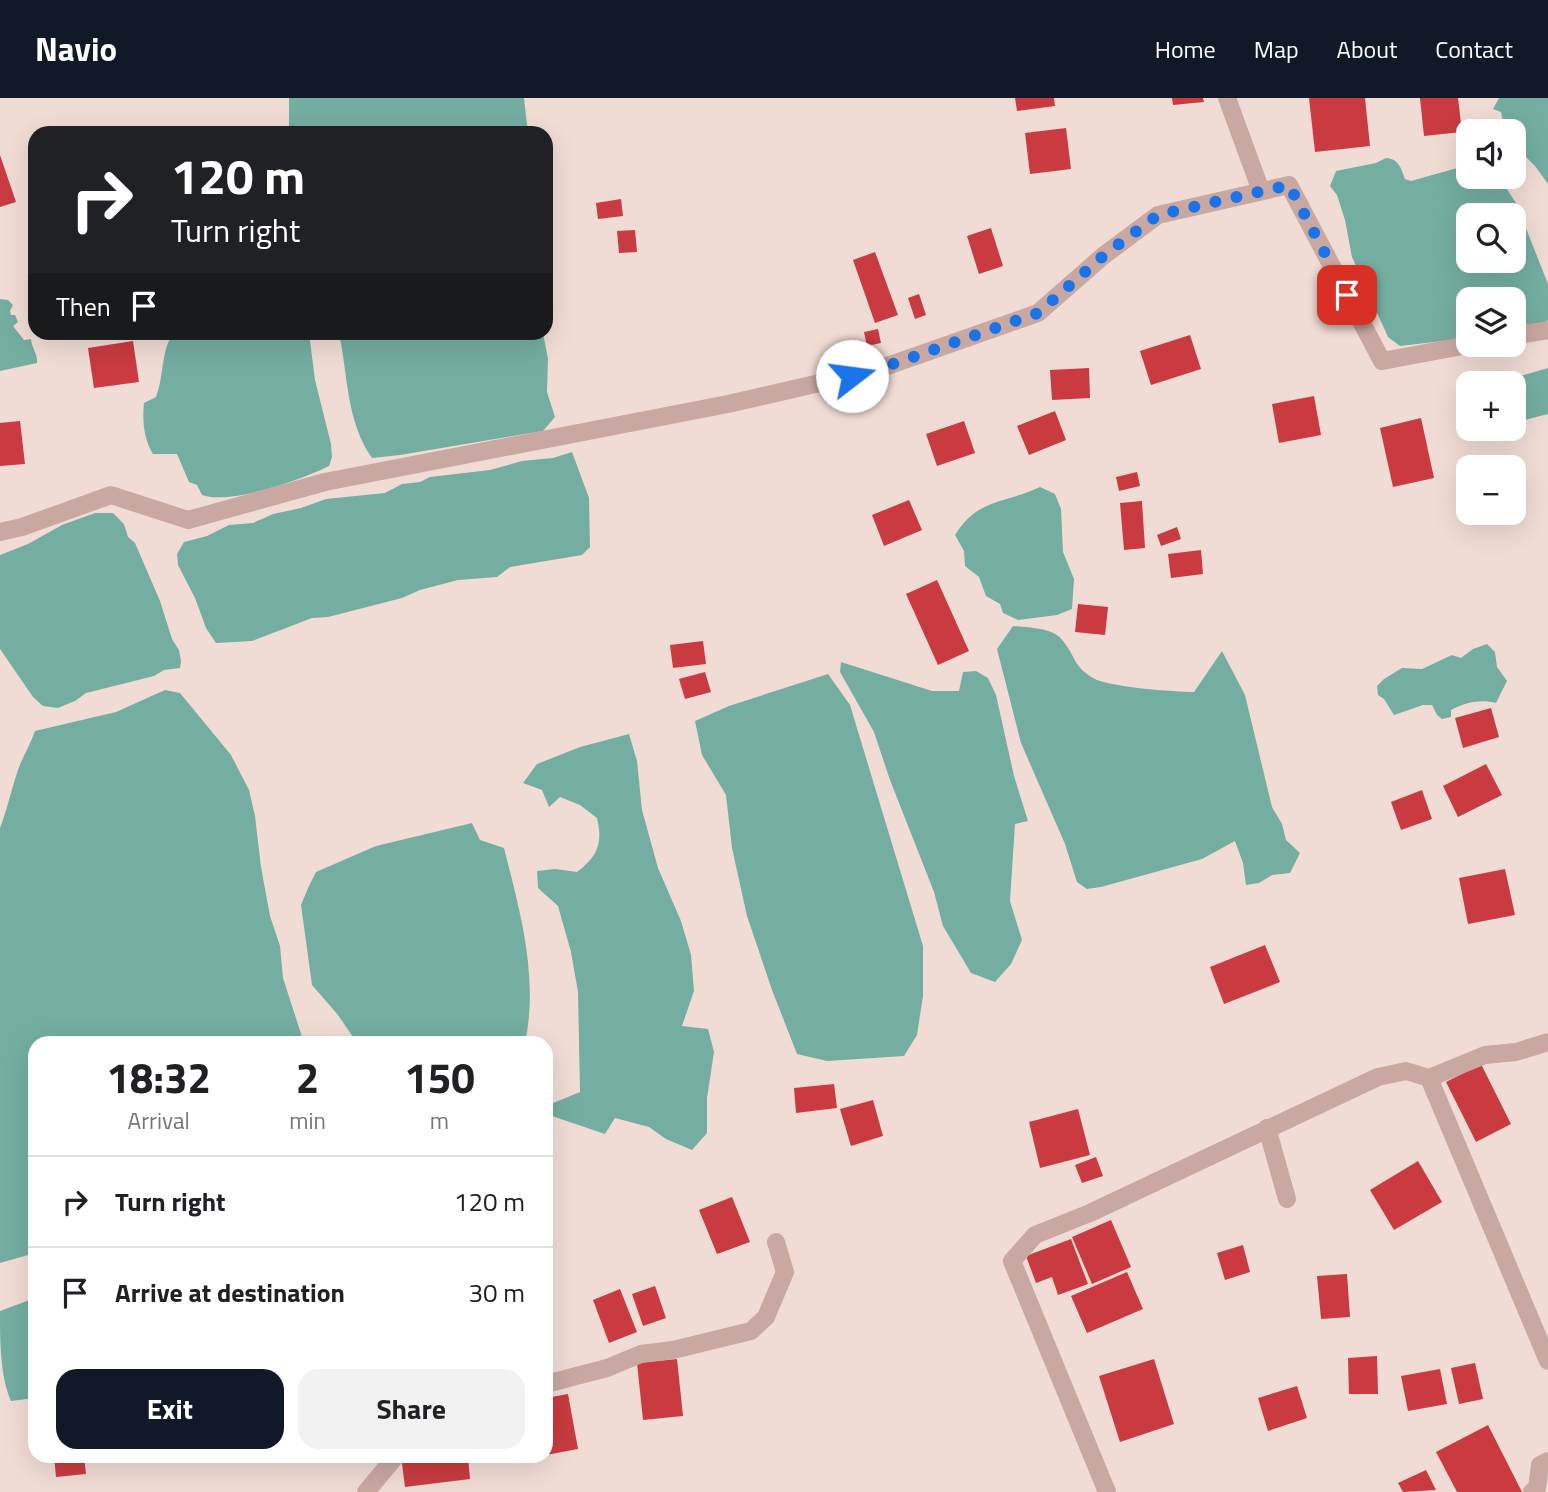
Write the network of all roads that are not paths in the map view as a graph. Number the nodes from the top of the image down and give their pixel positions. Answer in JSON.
{"nodes":[{"id":1,"x":1227,"y":98,"type":"edge"},
{"id":2,"x":1261,"y":191,"type":"junction"},
{"id":3,"x":1548,"y":330,"type":"edge"},
{"id":4,"x":1526,"y":334,"type":"edge"},
{"id":5,"x":1456,"y":347,"type":"edge"},
{"id":6,"x":0,"y":532,"type":"edge"},
{"id":7,"x":1548,"y":1042,"type":"edge"},
{"id":8,"x":1429,"y":1078,"type":"junction"},
{"id":9,"x":1267,"y":1128,"type":"junction"},
{"id":10,"x":1287,"y":1199,"type":"dead end"},
{"id":11,"x":776,"y":1242,"type":"dead end"},
{"id":12,"x":1548,"y":1361,"type":"edge"},
{"id":13,"x":553,"y":1382,"type":"edge"},
{"id":14,"x":1548,"y":1461,"type":"edge"},
{"id":15,"x":390,"y":1463,"type":"edge"},
{"id":16,"x":366,"y":1492,"type":"edge"},
{"id":17,"x":1107,"y":1492,"type":"edge"},
{"id":18,"x":1532,"y":1492,"type":"edge"}],
"edges":[{"from":1,"to":2,"type":"street"},
{"from":2,"to":5,"type":"street"},
{"from":2,"to":6,"type":"street"},
{"from":3,"to":4,"type":"street"},
{"from":7,"to":8,"type":"street"},
{"from":8,"to":9,"type":"street"},
{"from":8,"to":12,"type":"street"},
{"from":9,"to":10,"type":"street"},
{"from":9,"to":17,"type":"street"},
{"from":11,"to":13,"type":"street"},
{"from":14,"to":18,"type":"street"},
{"from":15,"to":16,"type":"street"}]}
